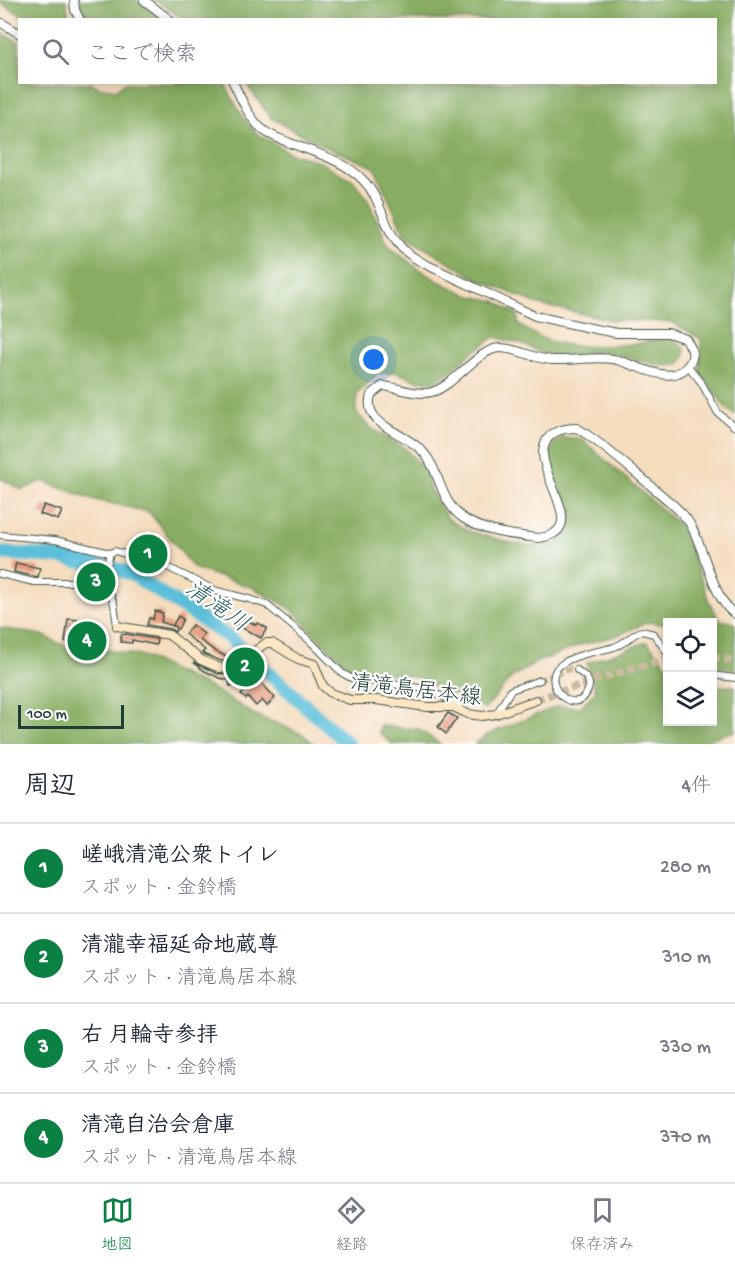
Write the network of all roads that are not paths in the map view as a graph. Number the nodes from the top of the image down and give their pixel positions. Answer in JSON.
{"nodes":[{"id":1,"x":74,"y":0,"type":"edge"},
{"id":2,"x":144,"y":0,"type":"edge"},
{"id":3,"x":79,"y":18,"type":"edge"},
{"id":4,"x":167,"y":18,"type":"edge"},
{"id":5,"x":0,"y":22,"type":"edge"},
{"id":6,"x":18,"y":33,"type":"edge"},
{"id":7,"x":234,"y":84,"type":"edge"},
{"id":8,"x":688,"y":366,"type":"junction"},
{"id":9,"x":735,"y":427,"type":"edge"},
{"id":10,"x":0,"y":535,"type":"edge"},
{"id":11,"x":110,"y":554,"type":"junction"},
{"id":12,"x":0,"y":574,"type":"edge"},
{"id":13,"x":103,"y":581,"type":"junction"},
{"id":14,"x":735,"y":614,"type":"edge"},
{"id":15,"x":117,"y":626,"type":"joint"},
{"id":16,"x":663,"y":647,"type":"edge"},
{"id":17,"x":577,"y":670,"type":"dead end"},
{"id":18,"x":717,"y":676,"type":"edge"},
{"id":19,"x":735,"y":678,"type":"edge"},
{"id":20,"x":540,"y":680,"type":"tunnel mouth"},
{"id":21,"x":536,"y":700,"type":"tunnel mouth"},
{"id":22,"x":468,"y":714,"type":"junction"},
{"id":23,"x":496,"y":714,"type":"junction"}],
"edges":[{"from":1,"to":3,"type":"street"},
{"from":2,"to":4,"type":"street"},
{"from":5,"to":6,"type":"street"},
{"from":7,"to":8,"type":"street"},
{"from":8,"to":9,"type":"street"},
{"from":8,"to":14,"type":"street"},
{"from":10,"to":11,"type":"street"},
{"from":11,"to":13,"type":"street"},
{"from":11,"to":22,"type":"street"},
{"from":12,"to":13,"type":"street"},
{"from":13,"to":15,"type":"street"},
{"from":15,"to":22,"type":"main road","name":"清滝鳥居本線"},
{"from":16,"to":17,"type":"street"},
{"from":18,"to":19,"type":"street"},
{"from":20,"to":23,"type":"street"},
{"from":21,"to":23,"type":"main road","name":"清滝鳥居本線"},
{"from":22,"to":23,"type":"main road","name":"清滝鳥居本線"}]}
